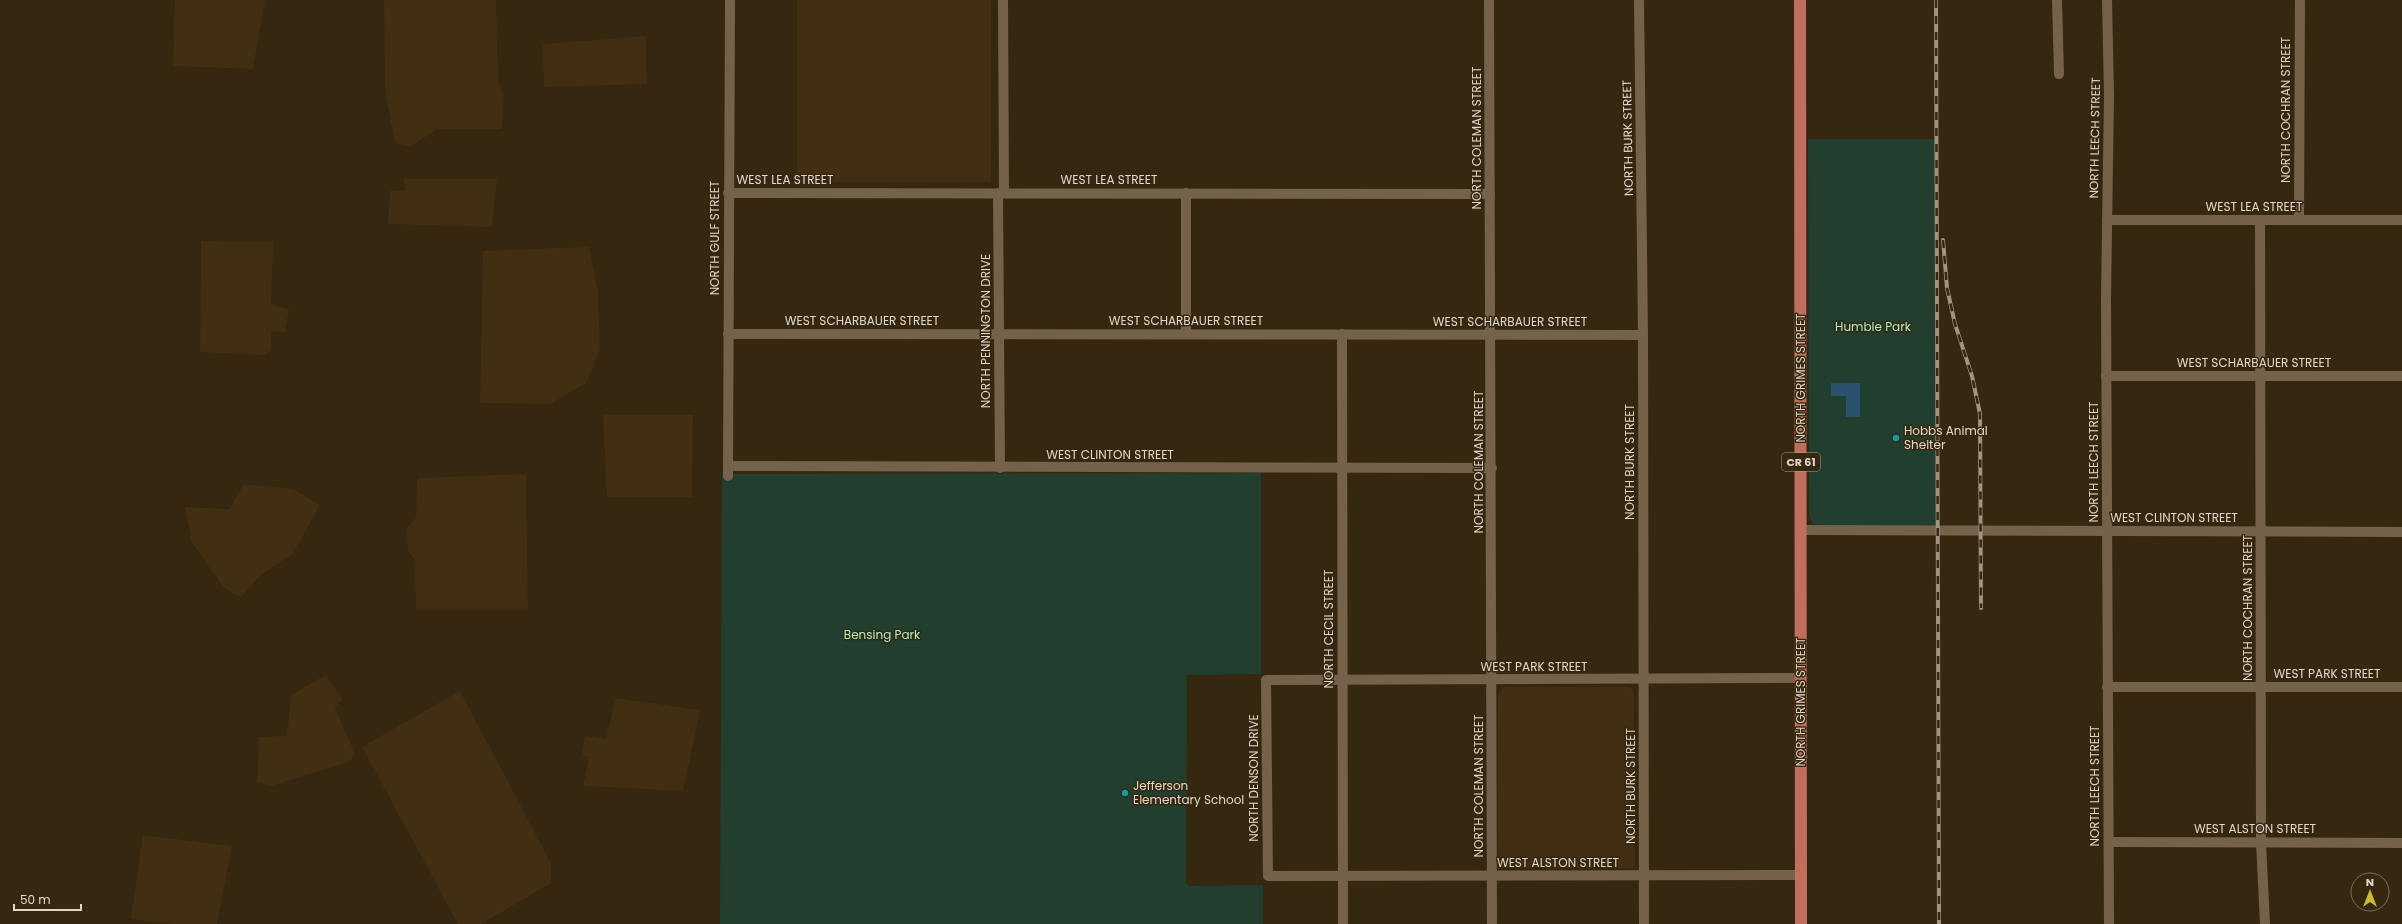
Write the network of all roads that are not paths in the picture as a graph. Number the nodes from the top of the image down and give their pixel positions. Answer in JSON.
{"nodes":[{"id":1,"x":730,"y":0,"type":"edge"},
{"id":2,"x":1003,"y":0,"type":"edge"},
{"id":3,"x":1489,"y":0,"type":"edge"},
{"id":4,"x":1639,"y":0,"type":"edge"},
{"id":5,"x":1800,"y":0,"type":"edge"},
{"id":6,"x":2056,"y":0,"type":"edge"},
{"id":7,"x":2107,"y":0,"type":"edge"},
{"id":8,"x":2300,"y":0,"type":"edge"},
{"id":9,"x":2059,"y":74,"type":"dead end"},
{"id":10,"x":728,"y":193,"type":"junction"},
{"id":11,"x":1001,"y":193,"type":"junction"},
{"id":12,"x":1186,"y":194,"type":"junction"},
{"id":13,"x":1490,"y":194,"type":"junction"},
{"id":14,"x":2107,"y":220,"type":"junction"},
{"id":15,"x":2260,"y":220,"type":"junction"},
{"id":16,"x":2299,"y":220,"type":"junction"},
{"id":17,"x":2402,"y":220,"type":"edge"},
{"id":18,"x":1186,"y":333,"type":"junction"},
{"id":19,"x":728,"y":334,"type":"junction"},
{"id":20,"x":999,"y":334,"type":"junction"},
{"id":21,"x":1342,"y":334,"type":"junction"},
{"id":22,"x":1492,"y":335,"type":"junction"},
{"id":23,"x":1643,"y":335,"type":"junction"},
{"id":24,"x":2259,"y":375,"type":"junction"},
{"id":25,"x":2106,"y":376,"type":"junction"},
{"id":26,"x":2402,"y":376,"type":"edge"},
{"id":27,"x":1000,"y":468,"type":"junction"},
{"id":28,"x":1342,"y":468,"type":"junction"},
{"id":29,"x":1492,"y":468,"type":"junction"},
{"id":30,"x":728,"y":471,"type":"joint"},
{"id":31,"x":1801,"y":530,"type":"junction"},
{"id":32,"x":2107,"y":531,"type":"junction"},
{"id":33,"x":2260,"y":532,"type":"junction"},
{"id":34,"x":2402,"y":532,"type":"edge"},
{"id":35,"x":1801,"y":678,"type":"junction"},
{"id":36,"x":1643,"y":679,"type":"junction"},
{"id":37,"x":1266,"y":680,"type":"joint"},
{"id":38,"x":1342,"y":680,"type":"junction"},
{"id":39,"x":1492,"y":680,"type":"junction"},
{"id":40,"x":2107,"y":687,"type":"junction"},
{"id":41,"x":2261,"y":687,"type":"junction"},
{"id":42,"x":2402,"y":687,"type":"edge"},
{"id":43,"x":2109,"y":842,"type":"junction"},
{"id":44,"x":2261,"y":842,"type":"junction"},
{"id":45,"x":2402,"y":843,"type":"edge"},
{"id":46,"x":1801,"y":875,"type":"junction"},
{"id":47,"x":1268,"y":876,"type":"joint"},
{"id":48,"x":1343,"y":876,"type":"junction"},
{"id":49,"x":1492,"y":876,"type":"junction"},
{"id":50,"x":1644,"y":876,"type":"junction"},
{"id":51,"x":1343,"y":924,"type":"edge"},
{"id":52,"x":1492,"y":924,"type":"edge"},
{"id":53,"x":1644,"y":924,"type":"edge"},
{"id":54,"x":1801,"y":924,"type":"edge"},
{"id":55,"x":2109,"y":924,"type":"edge"},
{"id":56,"x":2265,"y":924,"type":"edge"}],
"edges":[{"from":1,"to":10,"type":"street","name":"NORTH GULF STREET"},
{"from":2,"to":11,"type":"street","name":"NORTH PENNINGTON DRIVE"},
{"from":3,"to":13,"type":"street","name":"NORTH COLEMAN STREET"},
{"from":4,"to":23,"type":"street","name":"NORTH BURK STREET"},
{"from":5,"to":31,"type":"main road","name":"NORTH GRIMES STREET","number":"CR 61"},
{"from":6,"to":9,"type":"street"},
{"from":7,"to":14,"type":"street","name":"NORTH LEECH STREET"},
{"from":8,"to":16,"type":"street","name":"NORTH COCHRAN STREET"},
{"from":10,"to":11,"type":"street","name":"WEST LEA STREET"},
{"from":10,"to":19,"type":"street","name":"NORTH GULF STREET"},
{"from":11,"to":12,"type":"street","name":"WEST LEA STREET"},
{"from":11,"to":20,"type":"street","name":"NORTH PENNINGTON DRIVE"},
{"from":12,"to":13,"type":"street","name":"WEST LEA STREET"},
{"from":12,"to":18,"type":"street"},
{"from":13,"to":22,"type":"street","name":"NORTH COLEMAN STREET"},
{"from":14,"to":15,"type":"street","name":"WEST LEA STREET"},
{"from":14,"to":25,"type":"street","name":"NORTH LEECH STREET"},
{"from":15,"to":16,"type":"street","name":"WEST LEA STREET"},
{"from":15,"to":24,"type":"street","name":"NORTH COCHRAN STREET"},
{"from":16,"to":17,"type":"street","name":"WEST LEA STREET"},
{"from":18,"to":20,"type":"street","name":"WEST SCHARBAUER STREET"},
{"from":18,"to":21,"type":"street","name":"WEST SCHARBAUER STREET"},
{"from":19,"to":20,"type":"street","name":"WEST SCHARBAUER STREET"},
{"from":19,"to":30,"type":"street","name":"NORTH GULF STREET"},
{"from":20,"to":27,"type":"street","name":"NORTH PENNINGTON DRIVE"},
{"from":21,"to":22,"type":"street","name":"WEST SCHARBAUER STREET"},
{"from":21,"to":28,"type":"street","name":"NORTH CECIL STREET"},
{"from":22,"to":23,"type":"street","name":"WEST SCHARBAUER STREET"},
{"from":22,"to":29,"type":"street","name":"NORTH COLEMAN STREET"},
{"from":23,"to":36,"type":"street","name":"NORTH BURK STREET"},
{"from":24,"to":25,"type":"street","name":"WEST SCHARBAUER STREET"},
{"from":24,"to":26,"type":"street","name":"WEST SCHARBAUER STREET"},
{"from":24,"to":33,"type":"street","name":"NORTH COCHRAN STREET"},
{"from":25,"to":32,"type":"street","name":"NORTH LEECH STREET"},
{"from":27,"to":28,"type":"street","name":"WEST CLINTON STREET"},
{"from":27,"to":30,"type":"street","name":"WEST CLINTON STREET"},
{"from":28,"to":29,"type":"street","name":"WEST CLINTON STREET"},
{"from":28,"to":38,"type":"street","name":"NORTH CECIL STREET"},
{"from":29,"to":39,"type":"street","name":"NORTH COLEMAN STREET"},
{"from":31,"to":32,"type":"street","name":"WEST CLINTON STREET"},
{"from":31,"to":35,"type":"main road","name":"NORTH GRIMES STREET","number":"CR 61"},
{"from":32,"to":33,"type":"street","name":"WEST CLINTON STREET"},
{"from":32,"to":40,"type":"street","name":"NORTH LEECH STREET"},
{"from":33,"to":34,"type":"street","name":"WEST CLINTON STREET"},
{"from":33,"to":41,"type":"street","name":"NORTH COCHRAN STREET"},
{"from":35,"to":36,"type":"street","name":"WEST PARK STREET"},
{"from":35,"to":46,"type":"main road","name":"NORTH GRIMES STREET","number":"CR 61"},
{"from":36,"to":39,"type":"street","name":"WEST PARK STREET"},
{"from":36,"to":50,"type":"street","name":"NORTH BURK STREET"},
{"from":37,"to":38,"type":"street","name":"WEST PARK STREET"},
{"from":37,"to":47,"type":"street","name":"NORTH DENSON DRIVE"},
{"from":38,"to":39,"type":"street","name":"WEST PARK STREET"},
{"from":38,"to":48,"type":"street","name":"NORTH CECIL STREET"},
{"from":39,"to":49,"type":"street","name":"NORTH COLEMAN STREET"},
{"from":40,"to":41,"type":"street","name":"WEST PARK STREET"},
{"from":40,"to":43,"type":"street","name":"NORTH LEECH STREET"},
{"from":41,"to":42,"type":"street","name":"WEST PARK STREET"},
{"from":41,"to":44,"type":"street","name":"NORTH COCHRAN STREET"},
{"from":43,"to":44,"type":"street","name":"WEST ALSTON STREET"},
{"from":43,"to":55,"type":"street","name":"NORTH LEECH STREET"},
{"from":44,"to":45,"type":"street","name":"WEST ALSTON STREET"},
{"from":44,"to":56,"type":"street","name":"NORTH COCHRAN STREET"},
{"from":46,"to":50,"type":"street","name":"WEST ALSTON STREET"},
{"from":46,"to":54,"type":"main road","name":"NORTH GRIMES STREET","number":"CR 61"},
{"from":47,"to":48,"type":"street","name":"WEST ALSTON STREET"},
{"from":48,"to":49,"type":"street","name":"WEST ALSTON STREET"},
{"from":48,"to":51,"type":"street","name":"NORTH CECIL STREET"},
{"from":49,"to":50,"type":"street","name":"WEST ALSTON STREET"},
{"from":49,"to":52,"type":"street","name":"NORTH COLEMAN STREET"},
{"from":50,"to":53,"type":"street","name":"NORTH BURK STREET"}]}
